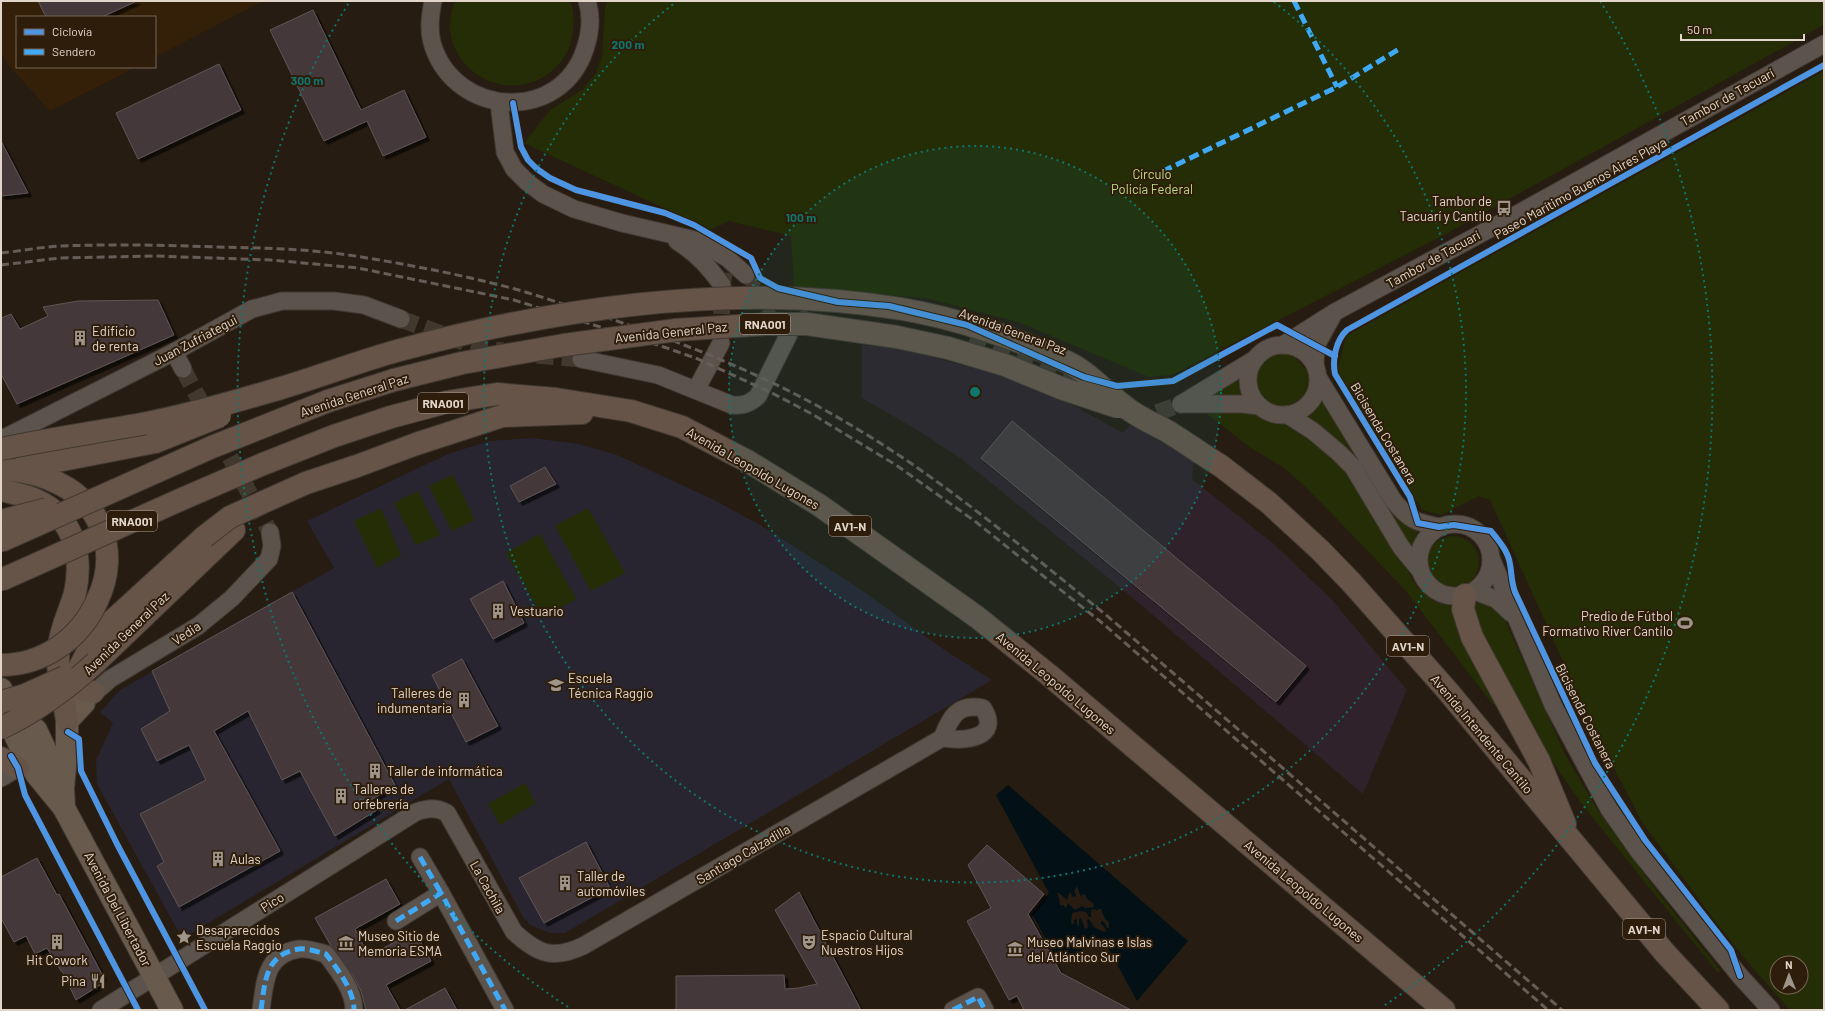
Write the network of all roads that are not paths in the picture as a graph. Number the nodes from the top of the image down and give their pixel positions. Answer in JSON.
{"nodes":[{"id":1,"x":433,"y":1,"type":"edge"},
{"id":2,"x":590,"y":4,"type":"edge"},
{"id":3,"x":1824,"y":44,"type":"edge"},
{"id":4,"x":499,"y":103,"type":"junction"},
{"id":5,"x":669,"y":235,"type":"junction"},
{"id":6,"x":746,"y":275,"type":"tunnel mouth"},
{"id":7,"x":722,"y":285,"type":"dead end"},
{"id":8,"x":1335,"y":312,"type":"junction"},
{"id":9,"x":401,"y":319,"type":"tunnel mouth"},
{"id":10,"x":788,"y":336,"type":"dead end"},
{"id":11,"x":721,"y":343,"type":"tunnel mouth"},
{"id":12,"x":1283,"y":345,"type":"junction"},
{"id":13,"x":174,"y":352,"type":"junction"},
{"id":14,"x":581,"y":359,"type":"tunnel mouth"},
{"id":15,"x":1256,"y":359,"type":"junction"},
{"id":16,"x":183,"y":369,"type":"tunnel mouth"},
{"id":17,"x":1317,"y":372,"type":"junction"},
{"id":18,"x":273,"y":390,"type":"junction"},
{"id":19,"x":696,"y":390,"type":"junction"},
{"id":20,"x":1260,"y":406,"type":"junction"},
{"id":21,"x":1129,"y":410,"type":"junction"},
{"id":22,"x":631,"y":411,"type":"junction"},
{"id":23,"x":1288,"y":415,"type":"junction"},
{"id":24,"x":1,"y":438,"type":"edge"},
{"id":25,"x":1,"y":449,"type":"edge"},
{"id":26,"x":5,"y":470,"type":"edge"},
{"id":27,"x":306,"y":483,"type":"junction"},
{"id":28,"x":9,"y":492,"type":"edge"},
{"id":29,"x":108,"y":492,"type":"junction"},
{"id":30,"x":1,"y":521,"type":"edge"},
{"id":31,"x":1439,"y":527,"type":"junction"},
{"id":32,"x":271,"y":539,"type":"tunnel mouth"},
{"id":33,"x":1,"y":541,"type":"edge"},
{"id":34,"x":1491,"y":558,"type":"junction"},
{"id":35,"x":1419,"y":569,"type":"junction"},
{"id":36,"x":1,"y":580,"type":"edge"},
{"id":37,"x":1470,"y":593,"type":"junction"},
{"id":38,"x":1514,"y":616,"type":"junction"},
{"id":39,"x":96,"y":662,"type":"junction"},
{"id":40,"x":1,"y":665,"type":"edge"},
{"id":41,"x":4,"y":699,"type":"edge"},
{"id":42,"x":75,"y":704,"type":"junction"},
{"id":43,"x":1,"y":728,"type":"edge"},
{"id":44,"x":942,"y":738,"type":"dead end"},
{"id":45,"x":14,"y":770,"type":"edge"},
{"id":46,"x":63,"y":798,"type":"junction"},
{"id":47,"x":447,"y":813,"type":"joint"},
{"id":48,"x":1574,"y":845,"type":"junction"},
{"id":49,"x":420,"y":857,"type":"dead end"},
{"id":50,"x":441,"y":893,"type":"junction"},
{"id":51,"x":396,"y":921,"type":"dead end"},
{"id":52,"x":540,"y":951,"type":"joint"},
{"id":53,"x":154,"y":975,"type":"junction"},
{"id":54,"x":101,"y":1010,"type":"edge"},
{"id":55,"x":172,"y":1010,"type":"edge"},
{"id":56,"x":261,"y":1010,"type":"edge"},
{"id":57,"x":354,"y":1010,"type":"edge"},
{"id":58,"x":506,"y":1010,"type":"edge"},
{"id":59,"x":953,"y":1010,"type":"edge"},
{"id":60,"x":985,"y":1010,"type":"edge"},
{"id":61,"x":1444,"y":1010,"type":"edge"},
{"id":62,"x":1718,"y":1010,"type":"edge"},
{"id":63,"x":1771,"y":1010,"type":"edge"}],
"edges":[{"from":1,"to":4,"type":"street"},
{"from":2,"to":4,"type":"street"},
{"from":3,"to":8,"type":"street","name":"Tambor de Tacuarí"},
{"from":4,"to":5,"type":"street"},
{"from":5,"to":6,"type":"street"},
{"from":5,"to":7,"type":"street"},
{"from":8,"to":12,"type":"street","name":"Tambor de Tacuarí"},
{"from":8,"to":17,"type":"street"},
{"from":9,"to":13,"type":"street","name":"Juan Zufriategui"},
{"from":10,"to":19,"type":"street"},
{"from":11,"to":19,"type":"street"},
{"from":12,"to":15,"type":"street"},
{"from":12,"to":17,"type":"street"},
{"from":13,"to":16,"type":"street"},
{"from":13,"to":24,"type":"street","name":"Juan Zufriategui"},
{"from":14,"to":19,"type":"street"},
{"from":15,"to":20,"type":"street"},
{"from":15,"to":20,"type":"street"},
{"from":17,"to":23,"type":"street"},
{"from":17,"to":31,"type":"street"},
{"from":18,"to":21,"type":"highway","name":"Avenida General Paz","bridge":true},
{"from":18,"to":25,"type":"highway","name":"Avenida General Paz","bridge":true},
{"from":18,"to":26,"type":"highway","bridge":true},
{"from":20,"to":23,"type":"street"},
{"from":21,"to":29,"type":"highway","name":"Avenida General Paz","number":"RNA001","bridge":true},
{"from":21,"to":48,"type":"highway","name":"Avenida Intendente Cantilo","number":"AV1-N","bridge":true},
{"from":22,"to":27,"type":"highway","name":"Avenida General Paz"},
{"from":22,"to":36,"type":"highway","number":"RNA001","bridge":true},
{"from":22,"to":61,"type":"highway","name":"Avenida Leopoldo Lugones","number":"AV1-N"},
{"from":23,"to":35,"type":"street"},
{"from":26,"to":40,"type":"highway","bridge":true},
{"from":27,"to":39,"type":"highway","name":"Avenida General Paz","bridge":true},
{"from":27,"to":42,"type":"highway","bridge":true},
{"from":28,"to":42,"type":"highway"},
{"from":29,"to":30,"type":"highway","bridge":true},
{"from":29,"to":33,"type":"highway","name":"Avenida General Paz","number":"RNA001","bridge":true},
{"from":31,"to":34,"type":"street"},
{"from":31,"to":35,"type":"street"},
{"from":32,"to":42,"type":"street","name":"Vedia"},
{"from":34,"to":37,"type":"street"},
{"from":34,"to":38,"type":"street"},
{"from":35,"to":37,"type":"street"},
{"from":37,"to":38,"type":"street"},
{"from":37,"to":48,"type":"highway"},
{"from":38,"to":63,"type":"street"},
{"from":39,"to":41,"type":"highway","bridge":true},
{"from":39,"to":43,"type":"highway","name":"Avenida General Paz","bridge":true},
{"from":41,"to":45,"type":"main road","name":"Avenida Del Libertador"},
{"from":41,"to":46,"type":"main road","name":"Avenida Del Libertador"},
{"from":42,"to":46,"type":"main road"},
{"from":44,"to":52,"type":"street","name":"Santiago Calzadilla"},
{"from":45,"to":46,"type":"main road","name":"Avenida Del Libertador"},
{"from":46,"to":53,"type":"main road","name":"Avenida Del Libertador"},
{"from":47,"to":52,"type":"street","name":"La Cachila"},
{"from":47,"to":53,"type":"street","name":"Pico"},
{"from":48,"to":62,"type":"highway","name":"Avenida Intendente Cantilo","number":"AV1-N"},
{"from":49,"to":50,"type":"street"},
{"from":50,"to":51,"type":"street"},
{"from":50,"to":58,"type":"street"},
{"from":53,"to":54,"type":"street","name":"Pico"},
{"from":53,"to":55,"type":"main road","name":"Avenida Del Libertador"},
{"from":56,"to":57,"type":"street"},
{"from":59,"to":60,"type":"street"}]}
